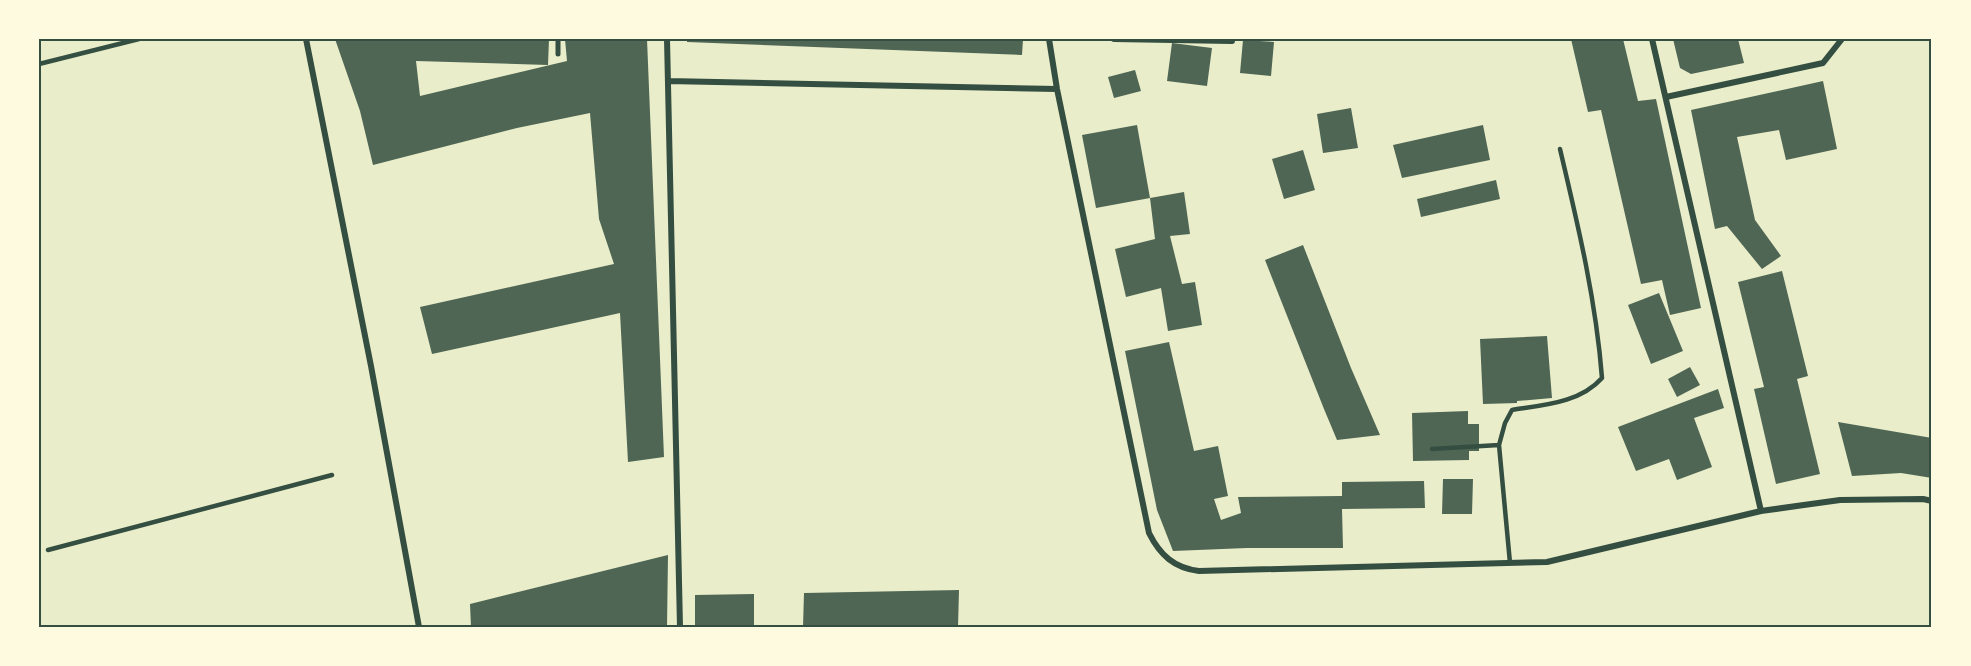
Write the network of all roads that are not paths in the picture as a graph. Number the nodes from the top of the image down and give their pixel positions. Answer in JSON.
{"nodes":[{"id":1,"x":138,"y":39,"type":"edge"},
{"id":2,"x":306,"y":39,"type":"edge"},
{"id":3,"x":558,"y":39,"type":"edge"},
{"id":4,"x":667,"y":39,"type":"edge"},
{"id":5,"x":1049,"y":39,"type":"edge"},
{"id":6,"x":1114,"y":39,"type":"edge"},
{"id":7,"x":1232,"y":39,"type":"edge"},
{"id":8,"x":1652,"y":39,"type":"edge"},
{"id":9,"x":1842,"y":39,"type":"edge"},
{"id":10,"x":558,"y":54,"type":"dead end"},
{"id":11,"x":39,"y":64,"type":"edge"},
{"id":12,"x":668,"y":81,"type":"junction"},
{"id":13,"x":1057,"y":89,"type":"junction"},
{"id":14,"x":1666,"y":97,"type":"junction"},
{"id":15,"x":1560,"y":149,"type":"dead end"},
{"id":16,"x":1499,"y":445,"type":"junction"},
{"id":17,"x":1432,"y":449,"type":"dead end"},
{"id":18,"x":332,"y":475,"type":"dead end"},
{"id":19,"x":1932,"y":501,"type":"edge"},
{"id":20,"x":1761,"y":511,"type":"junction"},
{"id":21,"x":48,"y":550,"type":"dead end"},
{"id":22,"x":1510,"y":563,"type":"junction"},
{"id":23,"x":419,"y":627,"type":"edge"},
{"id":24,"x":680,"y":627,"type":"edge"}],
"edges":[{"from":1,"to":11,"type":"lane"},
{"from":2,"to":23,"type":"street"},
{"from":3,"to":10,"type":"street"},
{"from":4,"to":12,"type":"street"},
{"from":5,"to":13,"type":"street"},
{"from":6,"to":7,"type":"street"},
{"from":8,"to":14,"type":"street"},
{"from":9,"to":14,"type":"street"},
{"from":12,"to":13,"type":"street"},
{"from":12,"to":24,"type":"street"},
{"from":13,"to":22,"type":"street"},
{"from":14,"to":20,"type":"street"},
{"from":15,"to":16,"type":"lane"},
{"from":16,"to":17,"type":"lane"},
{"from":16,"to":22,"type":"lane"},
{"from":18,"to":21,"type":"lane"},
{"from":19,"to":20,"type":"street"},
{"from":20,"to":22,"type":"street"}]}
